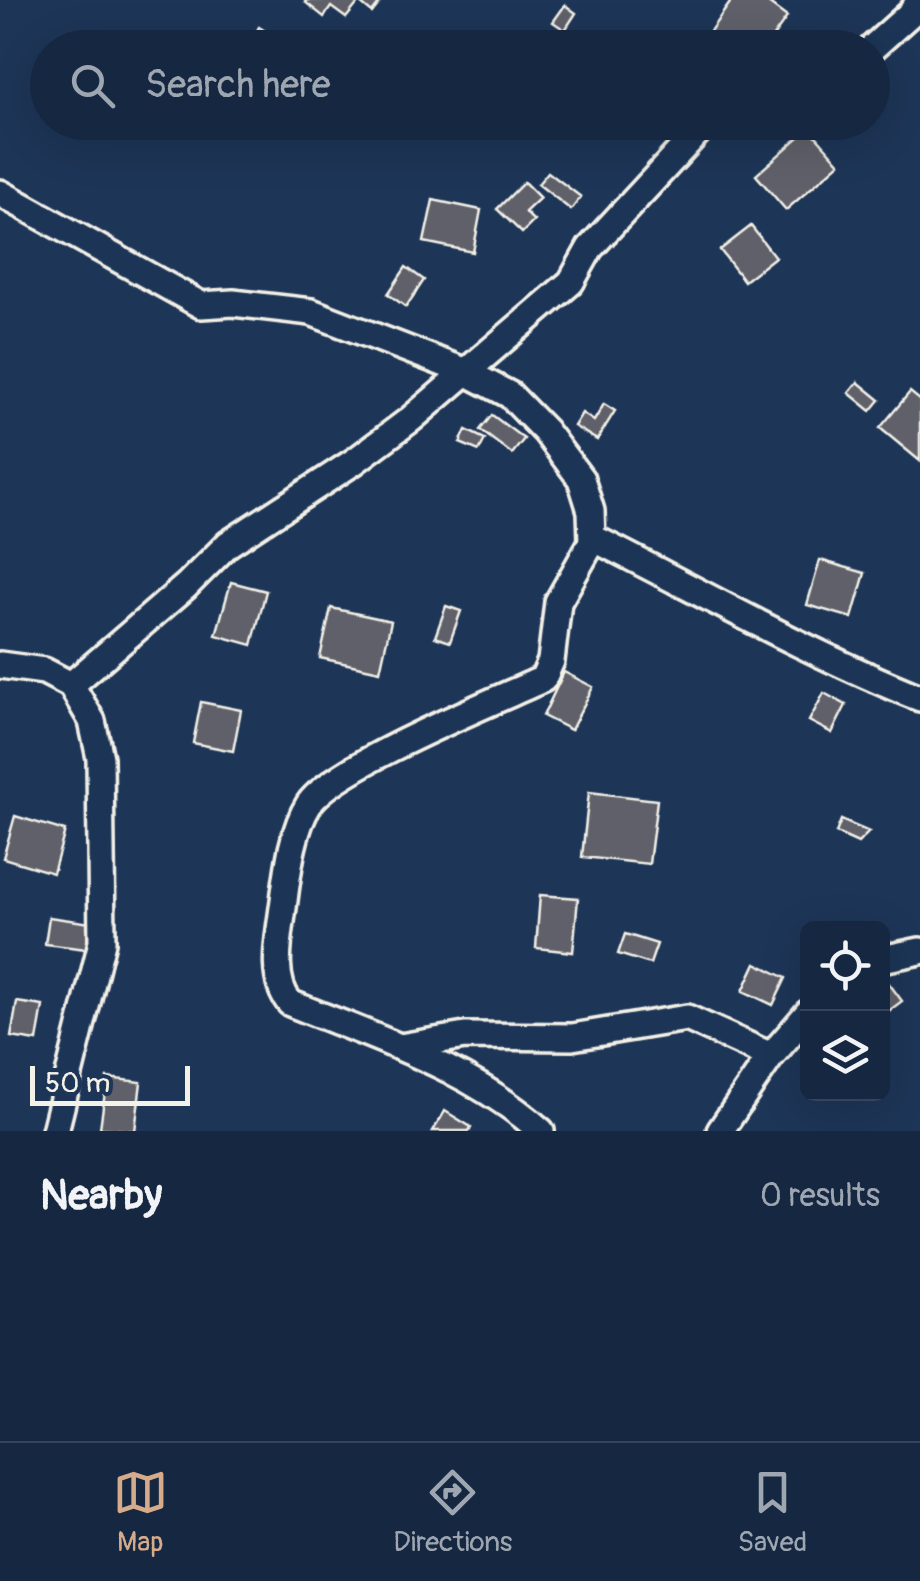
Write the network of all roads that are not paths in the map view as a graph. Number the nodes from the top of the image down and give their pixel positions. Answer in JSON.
{"nodes":[{"id":1,"x":920,"y":1,"type":"edge"},
{"id":2,"x":890,"y":32,"type":"edge"},
{"id":3,"x":691,"y":140,"type":"edge"},
{"id":4,"x":0,"y":192,"type":"edge"},
{"id":5,"x":464,"y":371,"type":"junction"},
{"id":6,"x":592,"y":542,"type":"junction"},
{"id":7,"x":0,"y":665,"type":"edge"},
{"id":8,"x":71,"y":685,"type":"junction"},
{"id":9,"x":920,"y":698,"type":"edge"},
{"id":10,"x":920,"y":951,"type":"edge"},
{"id":11,"x":890,"y":957,"type":"edge"},
{"id":12,"x":800,"y":1022,"type":"edge"},
{"id":13,"x":400,"y":1047,"type":"junction"},
{"id":14,"x":771,"y":1056,"type":"junction"},
{"id":15,"x":54,"y":1131,"type":"edge"},
{"id":16,"x":541,"y":1131,"type":"edge"},
{"id":17,"x":720,"y":1131,"type":"edge"}],
"edges":[{"from":1,"to":2,"type":"street"},
{"from":3,"to":5,"type":"street"},
{"from":4,"to":5,"type":"street"},
{"from":5,"to":6,"type":"street"},
{"from":5,"to":8,"type":"street"},
{"from":6,"to":9,"type":"street"},
{"from":6,"to":13,"type":"street"},
{"from":7,"to":8,"type":"street"},
{"from":8,"to":15,"type":"street"},
{"from":10,"to":11,"type":"street"},
{"from":12,"to":14,"type":"street"},
{"from":13,"to":14,"type":"street"},
{"from":13,"to":16,"type":"street"},
{"from":14,"to":17,"type":"street"}]}
